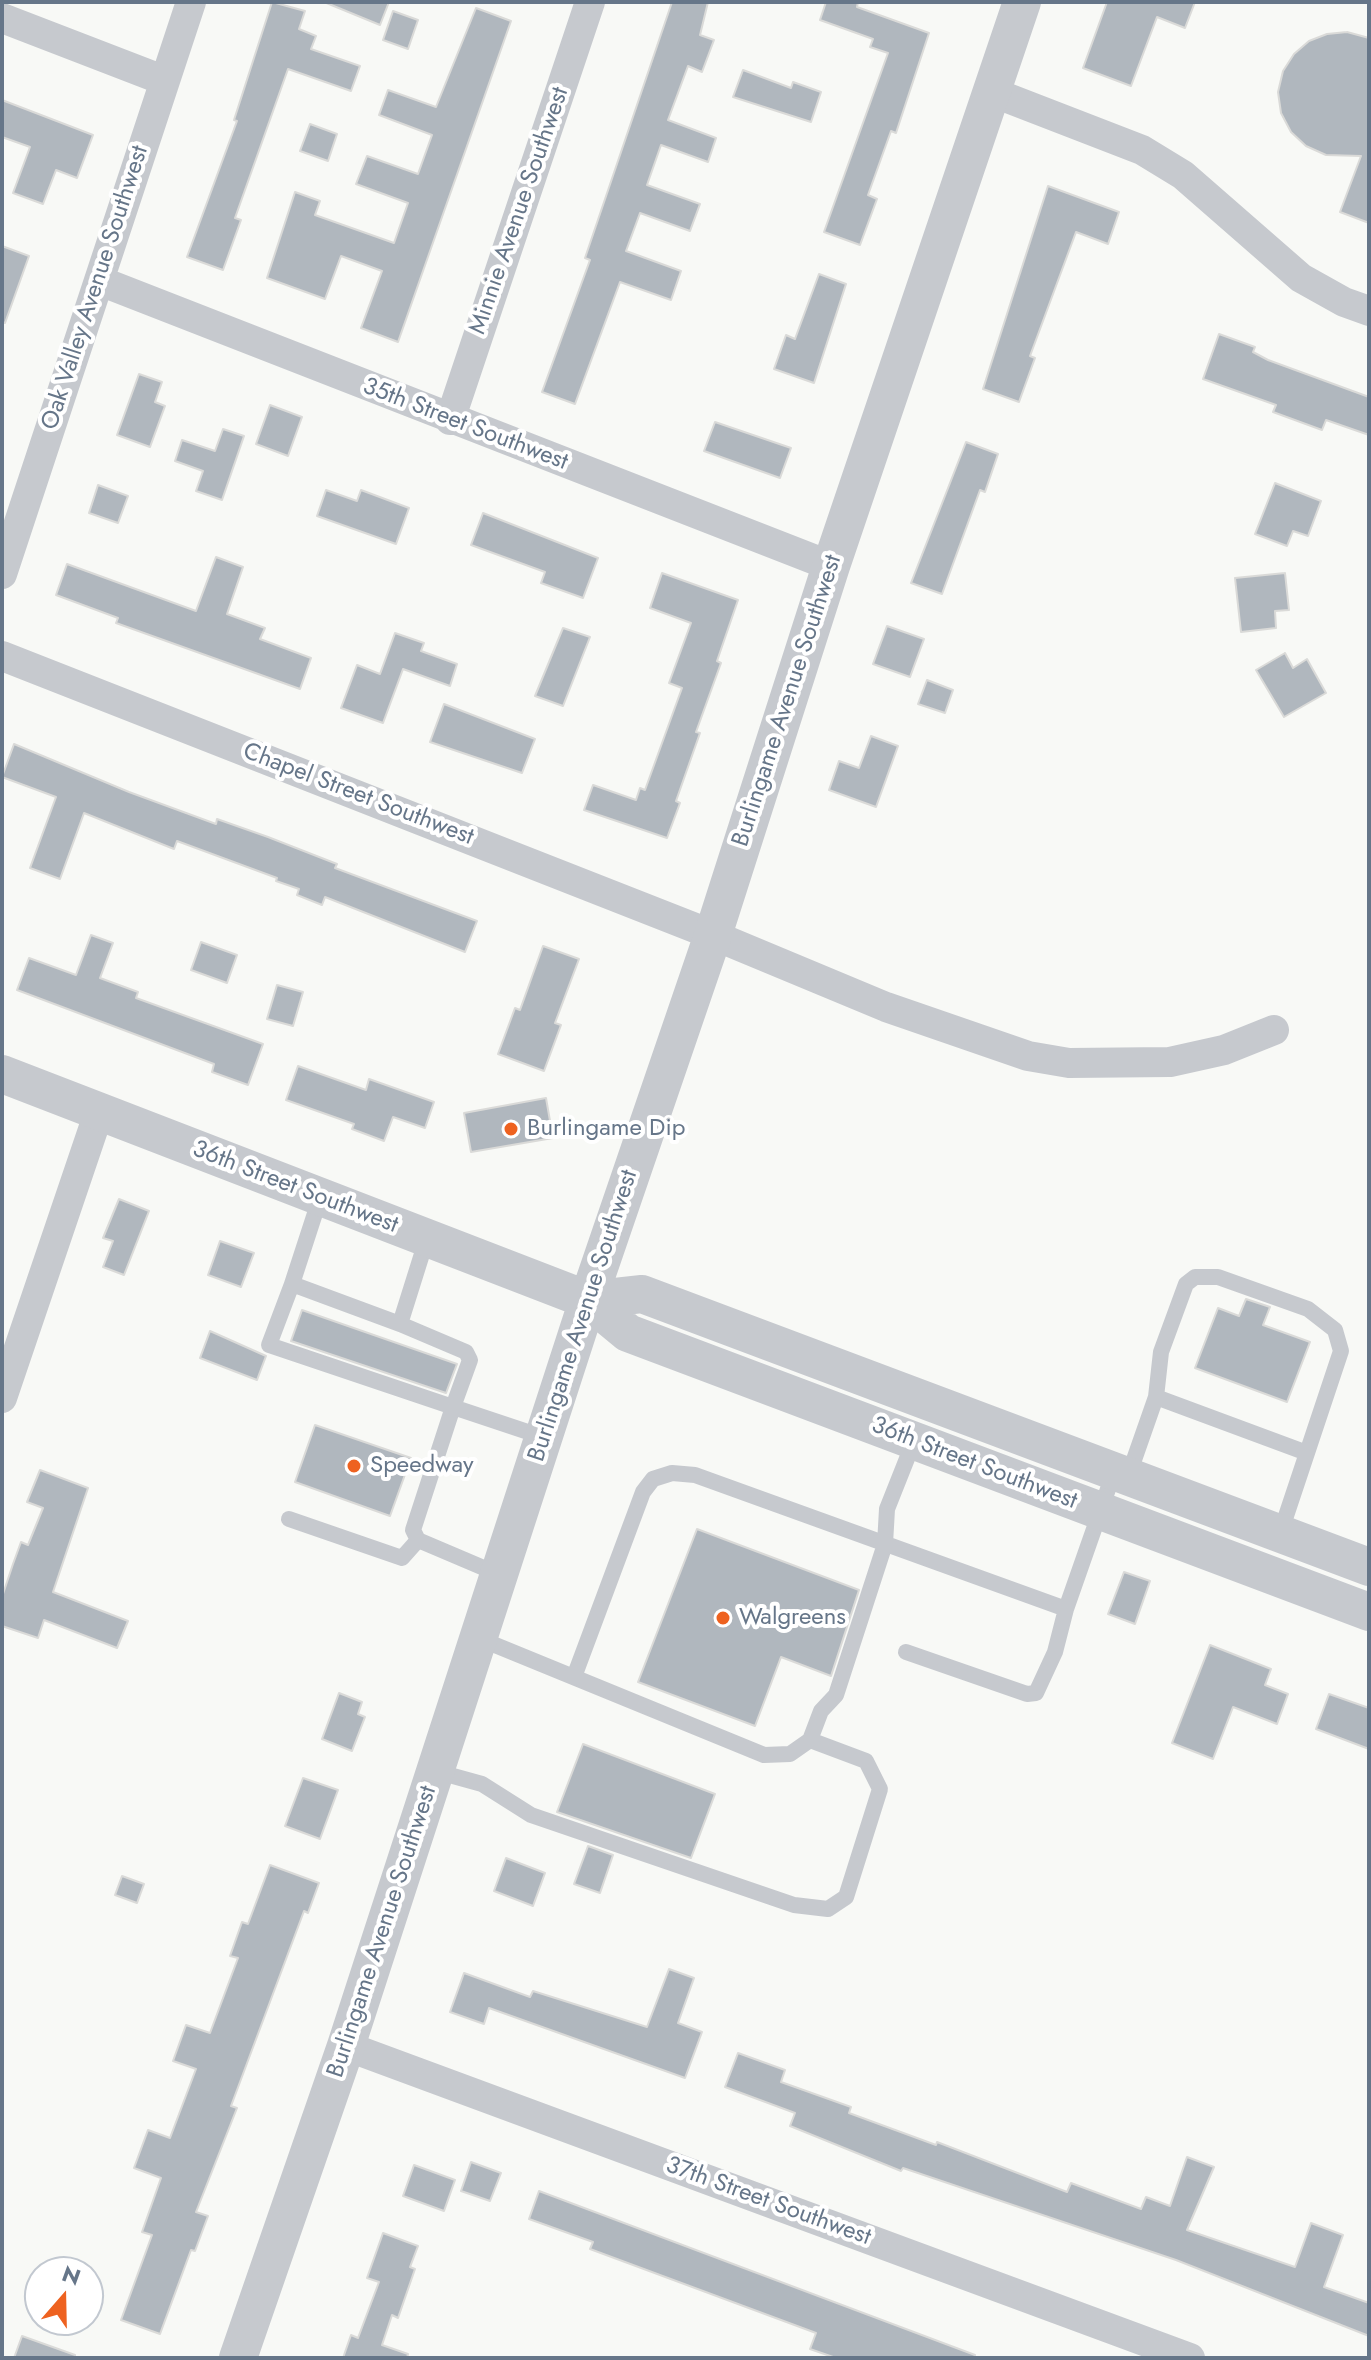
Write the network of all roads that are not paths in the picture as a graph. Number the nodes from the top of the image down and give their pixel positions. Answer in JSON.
{"nodes":[{"id":1,"x":191,"y":2,"type":"edge"},
{"id":2,"x":590,"y":2,"type":"edge"},
{"id":3,"x":1022,"y":2,"type":"edge"},
{"id":4,"x":2,"y":18,"type":"edge"},
{"id":5,"x":163,"y":80,"type":"junction"},
{"id":6,"x":992,"y":92,"type":"junction"},
{"id":7,"x":100,"y":281,"type":"junction"},
{"id":8,"x":1369,"y":311,"type":"edge"},
{"id":9,"x":450,"y":420,"type":"junction"},
{"id":10,"x":831,"y":566,"type":"junction"},
{"id":11,"x":2,"y":574,"type":"edge"},
{"id":12,"x":2,"y":656,"type":"edge"},
{"id":13,"x":713,"y":935,"type":"junction"},
{"id":14,"x":1274,"y":1030,"type":"dead end"},
{"id":15,"x":2,"y":1074,"type":"edge"},
{"id":16,"x":99,"y":1112,"type":"junction"},
{"id":17,"x":320,"y":1198,"type":"junction"},
{"id":18,"x":427,"y":1238,"type":"junction"},
{"id":19,"x":292,"y":1284,"type":"junction"},
{"id":20,"x":588,"y":1300,"type":"junction"},
{"id":21,"x":400,"y":1324,"type":"junction"},
{"id":22,"x":1156,"y":1397,"type":"junction"},
{"id":23,"x":2,"y":1398,"type":"edge"},
{"id":24,"x":453,"y":1407,"type":"junction"},
{"id":25,"x":543,"y":1438,"type":"junction"},
{"id":26,"x":914,"y":1441,"type":"junction"},
{"id":27,"x":1046,"y":1447,"type":"junction"},
{"id":28,"x":1307,"y":1453,"type":"junction"},
{"id":29,"x":1121,"y":1475,"type":"junction"},
{"id":30,"x":1099,"y":1512,"type":"junction"},
{"id":31,"x":289,"y":1519,"type":"dead end"},
{"id":32,"x":1280,"y":1534,"type":"junction"},
{"id":33,"x":418,"y":1540,"type":"junction"},
{"id":34,"x":885,"y":1544,"type":"junction"},
{"id":35,"x":1369,"y":1567,"type":"edge"},
{"id":36,"x":498,"y":1574,"type":"junction"},
{"id":37,"x":1066,"y":1609,"type":"junction"},
{"id":38,"x":1369,"y":1612,"type":"edge"},
{"id":39,"x":478,"y":1638,"type":"junction"},
{"id":40,"x":906,"y":1652,"type":"dead end"},
{"id":41,"x":574,"y":1677,"type":"junction"},
{"id":42,"x":810,"y":1740,"type":"junction"},
{"id":43,"x":435,"y":1771,"type":"junction"},
{"id":44,"x":346,"y":2046,"type":"junction"},
{"id":45,"x":238,"y":2358,"type":"edge"},
{"id":46,"x":1190,"y":2358,"type":"edge"}],
"edges":[{"from":1,"to":5,"type":"street","name":"Oak Valley Avenue Southwest"},
{"from":2,"to":9,"type":"street","name":"Minnie Avenue Southwest"},
{"from":3,"to":6,"type":"street","name":"Burlingame Avenue Southwest"},
{"from":4,"to":5,"type":"street"},
{"from":5,"to":7,"type":"street","name":"Oak Valley Avenue Southwest"},
{"from":6,"to":8,"type":"street"},
{"from":6,"to":10,"type":"street","name":"Burlingame Avenue Southwest"},
{"from":7,"to":9,"type":"street","name":"35th Street Southwest"},
{"from":7,"to":11,"type":"street","name":"Oak Valley Avenue Southwest"},
{"from":9,"to":10,"type":"street","name":"35th Street Southwest"},
{"from":10,"to":13,"type":"street","name":"Burlingame Avenue Southwest"},
{"from":12,"to":13,"type":"street","name":"Chapel Street Southwest"},
{"from":13,"to":14,"type":"street","name":"Chapel Street Southwest"},
{"from":13,"to":20,"type":"street","name":"Burlingame Avenue Southwest"},
{"from":15,"to":16,"type":"street","name":"36th Street Southwest"},
{"from":16,"to":17,"type":"street","name":"36th Street Southwest"},
{"from":16,"to":23,"type":"street"},
{"from":17,"to":18,"type":"street","name":"36th Street Southwest"},
{"from":17,"to":19,"type":"lane"},
{"from":18,"to":20,"type":"street","name":"36th Street Southwest"},
{"from":18,"to":21,"type":"lane"},
{"from":19,"to":21,"type":"lane"},
{"from":19,"to":24,"type":"lane"},
{"from":20,"to":25,"type":"street","name":"Burlingame Avenue Southwest"},
{"from":20,"to":26,"type":"street","name":"36th Street Southwest"},
{"from":20,"to":27,"type":"street","name":"36th Street Southwest"},
{"from":21,"to":24,"type":"lane"},
{"from":22,"to":28,"type":"lane"},
{"from":22,"to":28,"type":"lane"},
{"from":22,"to":29,"type":"lane"},
{"from":24,"to":25,"type":"lane"},
{"from":24,"to":33,"type":"lane"},
{"from":25,"to":36,"type":"street","name":"Burlingame Avenue Southwest"},
{"from":26,"to":27,"type":"street"},
{"from":26,"to":30,"type":"street","name":"36th Street Southwest"},
{"from":26,"to":34,"type":"lane"},
{"from":27,"to":29,"type":"street","name":"36th Street Southwest"},
{"from":28,"to":32,"type":"lane"},
{"from":29,"to":30,"type":"lane"},
{"from":29,"to":32,"type":"street","name":"36th Street Southwest"},
{"from":30,"to":37,"type":"lane"},
{"from":30,"to":38,"type":"street","name":"36th Street Southwest"},
{"from":31,"to":33,"type":"lane"},
{"from":32,"to":35,"type":"street","name":"36th Street Southwest"},
{"from":33,"to":36,"type":"lane"},
{"from":34,"to":37,"type":"lane"},
{"from":34,"to":41,"type":"lane"},
{"from":34,"to":42,"type":"lane"},
{"from":36,"to":39,"type":"street","name":"Burlingame Avenue Southwest"},
{"from":37,"to":40,"type":"lane"},
{"from":39,"to":41,"type":"lane"},
{"from":39,"to":43,"type":"street","name":"Burlingame Avenue Southwest"},
{"from":41,"to":42,"type":"lane"},
{"from":42,"to":43,"type":"lane"},
{"from":43,"to":44,"type":"street","name":"Burlingame Avenue Southwest"},
{"from":44,"to":45,"type":"street","name":"Burlingame Avenue Southwest"},
{"from":44,"to":46,"type":"street","name":"37th Street Southwest"}]}
